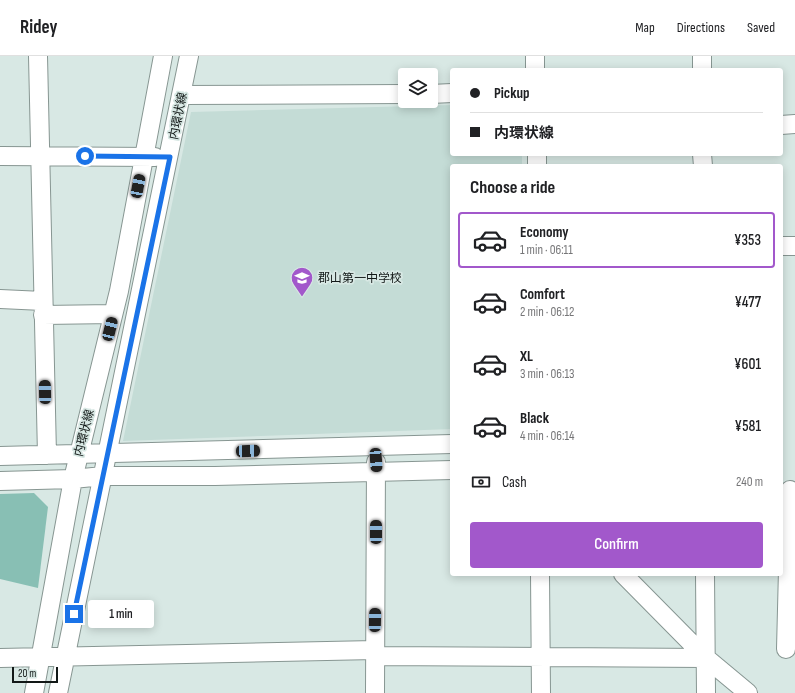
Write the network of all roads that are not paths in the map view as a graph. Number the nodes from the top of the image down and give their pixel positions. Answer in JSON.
{"nodes":[{"id":1,"x":38,"y":56,"type":"edge"},
{"id":2,"x":163,"y":56,"type":"edge"},
{"id":3,"x":189,"y":56,"type":"edge"},
{"id":4,"x":535,"y":56,"type":"edge"},
{"id":5,"x":702,"y":56,"type":"edge"},
{"id":6,"x":535,"y":68,"type":"edge"},
{"id":7,"x":702,"y":68,"type":"edge"},
{"id":8,"x":450,"y":93,"type":"edge"},
{"id":9,"x":398,"y":94,"type":"edge"},
{"id":10,"x":438,"y":94,"type":"edge"},
{"id":11,"x":182,"y":95,"type":"junction"},
{"id":12,"x":795,"y":124,"type":"edge"},
{"id":13,"x":783,"y":125,"type":"edge"},
{"id":14,"x":41,"y":155,"type":"junction"},
{"id":15,"x":0,"y":156,"type":"edge"},
{"id":16,"x":144,"y":157,"type":"junction"},
{"id":17,"x":170,"y":157,"type":"junction"},
{"id":18,"x":783,"y":246,"type":"edge"},
{"id":19,"x":795,"y":246,"type":"edge"},
{"id":20,"x":0,"y":299,"type":"edge"},
{"id":21,"x":43,"y":308,"type":"junction"},
{"id":22,"x":114,"y":314,"type":"junction"},
{"id":23,"x":450,"y":446,"type":"edge"},
{"id":24,"x":375,"y":447,"type":"junction"},
{"id":25,"x":108,"y":452,"type":"junction"},
{"id":26,"x":216,"y":452,"type":"junction"},
{"id":27,"x":79,"y":454,"type":"junction"},
{"id":28,"x":47,"y":455,"type":"junction"},
{"id":29,"x":0,"y":456,"type":"edge"},
{"id":30,"x":450,"y":470,"type":"edge"},
{"id":31,"x":377,"y":473,"type":"junction"},
{"id":32,"x":103,"y":476,"type":"junction"},
{"id":33,"x":215,"y":476,"type":"junction"},
{"id":34,"x":73,"y":479,"type":"junction"},
{"id":35,"x":0,"y":481,"type":"edge"},
{"id":36,"x":788,"y":490,"type":"edge"},
{"id":37,"x":540,"y":576,"type":"edge"},
{"id":38,"x":625,"y":576,"type":"edge"},
{"id":39,"x":706,"y":576,"type":"edge"},
{"id":40,"x":786,"y":649,"type":"dead end"},
{"id":41,"x":375,"y":653,"type":"junction"},
{"id":42,"x":0,"y":658,"type":"edge"},
{"id":43,"x":39,"y":658,"type":"junction"},
{"id":44,"x":65,"y":658,"type":"junction"},
{"id":45,"x":541,"y":658,"type":"junction"},
{"id":46,"x":706,"y":658,"type":"junction"},
{"id":47,"x":34,"y":693,"type":"edge"},
{"id":48,"x":58,"y":693,"type":"edge"},
{"id":49,"x":375,"y":693,"type":"edge"},
{"id":50,"x":541,"y":693,"type":"edge"},
{"id":51,"x":706,"y":693,"type":"edge"},
{"id":52,"x":748,"y":693,"type":"edge"}],
"edges":[{"from":1,"to":14,"type":"street"},
{"from":2,"to":16,"type":"street","name":"内環状線"},
{"from":3,"to":11,"type":"street","name":"内環状線"},
{"from":4,"to":6,"type":"street"},
{"from":5,"to":7,"type":"street"},
{"from":8,"to":10,"type":"street"},
{"from":9,"to":11,"type":"street"},
{"from":11,"to":17,"type":"street","name":"内環状線"},
{"from":12,"to":13,"type":"street"},
{"from":14,"to":15,"type":"street"},
{"from":14,"to":16,"type":"street"},
{"from":14,"to":21,"type":"street"},
{"from":16,"to":17,"type":"street"},
{"from":16,"to":22,"type":"street","name":"内環状線"},
{"from":17,"to":25,"type":"street","name":"内環状線"},
{"from":18,"to":19,"type":"street"},
{"from":20,"to":21,"type":"street"},
{"from":21,"to":22,"type":"street"},
{"from":21,"to":28,"type":"street"},
{"from":22,"to":27,"type":"street","name":"内環状線"},
{"from":23,"to":24,"type":"street"},
{"from":24,"to":26,"type":"street"},
{"from":24,"to":31,"type":"street"},
{"from":25,"to":26,"type":"street"},
{"from":25,"to":27,"type":"street"},
{"from":25,"to":32,"type":"street","name":"内環状線"},
{"from":26,"to":33,"type":"street"},
{"from":27,"to":28,"type":"street"},
{"from":27,"to":34,"type":"street","name":"内環状線"},
{"from":28,"to":29,"type":"street"},
{"from":30,"to":31,"type":"street"},
{"from":31,"to":33,"type":"street"},
{"from":31,"to":41,"type":"street"},
{"from":32,"to":33,"type":"street"},
{"from":32,"to":34,"type":"street"},
{"from":32,"to":44,"type":"street","name":"内環状線"},
{"from":34,"to":35,"type":"street"},
{"from":34,"to":43,"type":"street","name":"内環状線"},
{"from":36,"to":40,"type":"street"},
{"from":37,"to":45,"type":"street"},
{"from":38,"to":46,"type":"street"},
{"from":39,"to":46,"type":"street"},
{"from":41,"to":44,"type":"street"},
{"from":41,"to":45,"type":"street"},
{"from":41,"to":49,"type":"street"},
{"from":42,"to":43,"type":"street"},
{"from":43,"to":44,"type":"street"},
{"from":43,"to":47,"type":"street","name":"内環状線"},
{"from":44,"to":48,"type":"street","name":"内環状線"},
{"from":45,"to":46,"type":"street"},
{"from":45,"to":50,"type":"street"},
{"from":46,"to":51,"type":"street"},
{"from":46,"to":52,"type":"street"}]}
